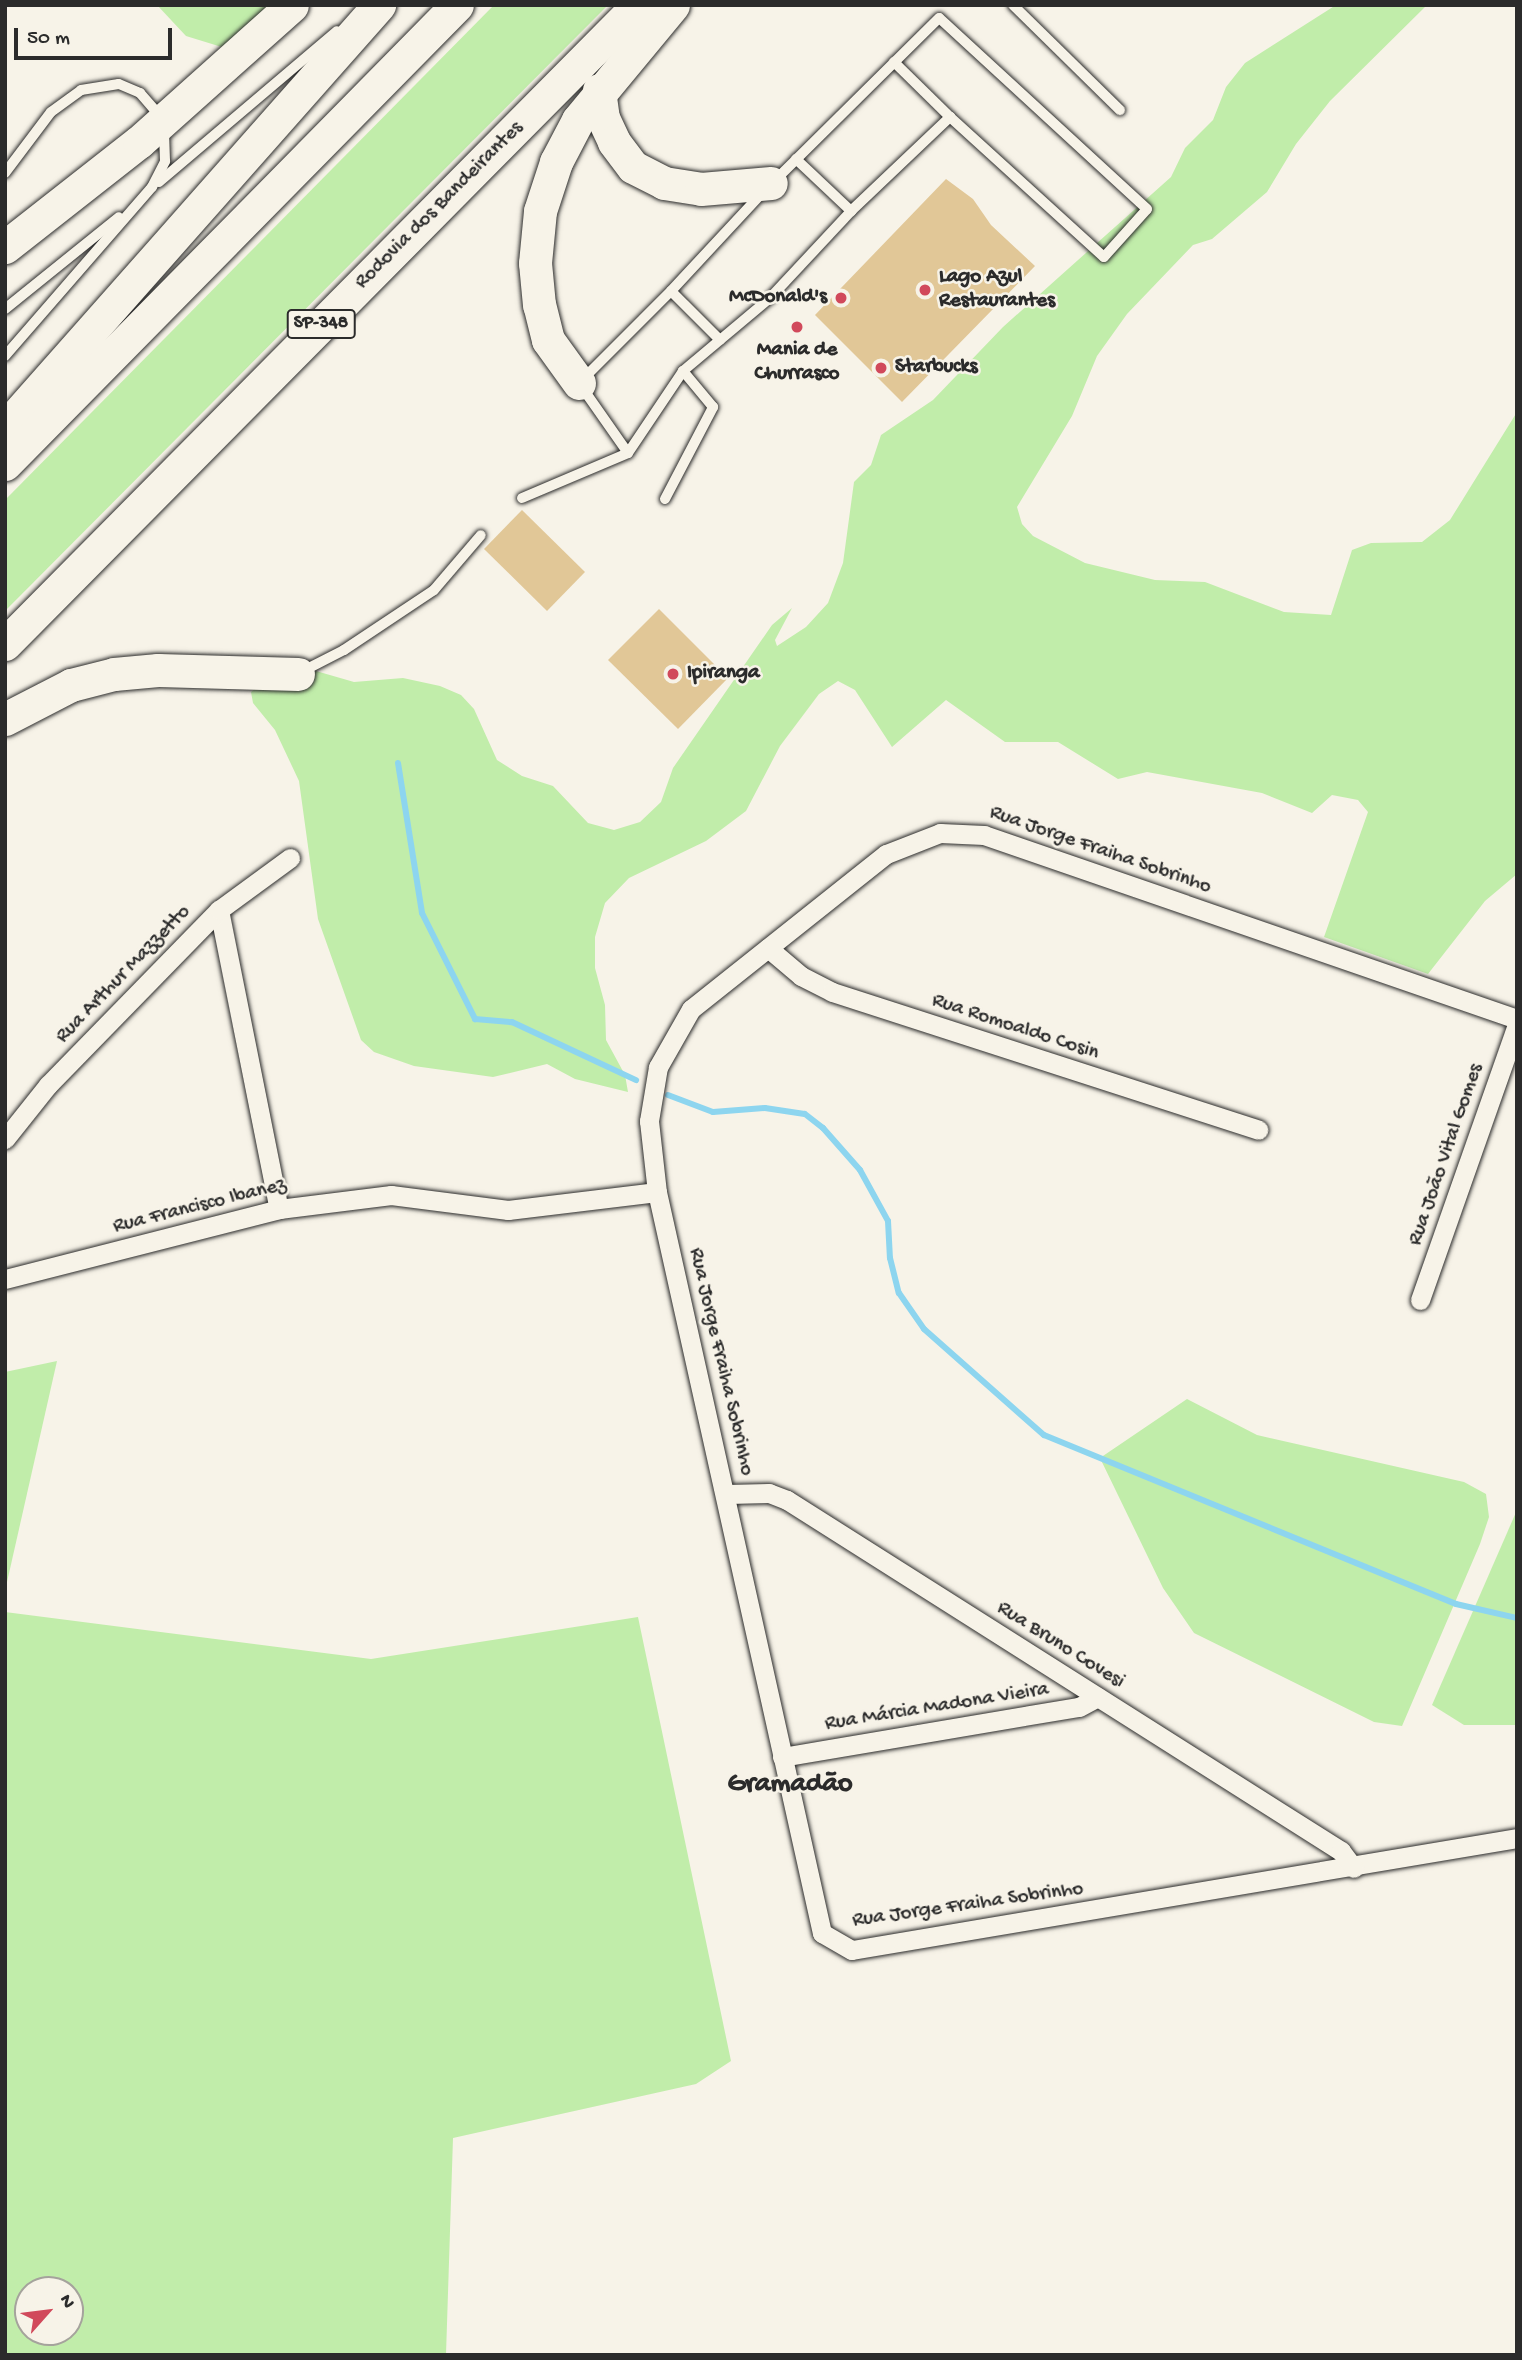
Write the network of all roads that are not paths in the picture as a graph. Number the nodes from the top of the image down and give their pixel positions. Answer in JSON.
{"nodes":[{"id":1,"x":292,"y":5,"type":"edge"},
{"id":2,"x":366,"y":5,"type":"edge"},
{"id":3,"x":379,"y":5,"type":"edge"},
{"id":4,"x":457,"y":5,"type":"edge"},
{"id":5,"x":638,"y":5,"type":"edge"},
{"id":6,"x":673,"y":5,"type":"edge"},
{"id":7,"x":1013,"y":5,"type":"edge"},
{"id":8,"x":894,"y":62,"type":"junction"},
{"id":9,"x":599,"y":90,"type":"junction"},
{"id":10,"x":1120,"y":110,"type":"dead end"},
{"id":11,"x":950,"y":117,"type":"junction"},
{"id":12,"x":162,"y":121,"type":"junction"},
{"id":13,"x":796,"y":159,"type":"junction"},
{"id":14,"x":5,"y":173,"type":"edge"},
{"id":15,"x":771,"y":183,"type":"junction"},
{"id":16,"x":152,"y":187,"type":"junction"},
{"id":17,"x":851,"y":211,"type":"junction"},
{"id":18,"x":5,"y":247,"type":"edge"},
{"id":19,"x":671,"y":291,"type":"junction"},
{"id":20,"x":5,"y":309,"type":"edge"},
{"id":21,"x":720,"y":340,"type":"junction"},
{"id":22,"x":5,"y":356,"type":"edge"},
{"id":23,"x":683,"y":371,"type":"junction"},
{"id":24,"x":579,"y":383,"type":"junction"},
{"id":25,"x":5,"y":428,"type":"edge"},
{"id":26,"x":628,"y":453,"type":"junction"},
{"id":27,"x":5,"y":464,"type":"edge"},
{"id":28,"x":522,"y":498,"type":"dead end"},
{"id":29,"x":665,"y":499,"type":"dead end"},
{"id":30,"x":481,"y":535,"type":"dead end"},
{"id":31,"x":5,"y":644,"type":"edge"},
{"id":32,"x":298,"y":674,"type":"joint"},
{"id":33,"x":5,"y":719,"type":"edge"},
{"id":34,"x":290,"y":858,"type":"dead end"},
{"id":35,"x":219,"y":910,"type":"junction"},
{"id":36,"x":768,"y":948,"type":"junction"},
{"id":37,"x":1517,"y":1019,"type":"edge"},
{"id":38,"x":1517,"y":1025,"type":"edge"},
{"id":39,"x":1258,"y":1130,"type":"dead end"},
{"id":40,"x":5,"y":1139,"type":"edge"},
{"id":41,"x":657,"y":1192,"type":"junction"},
{"id":42,"x":279,"y":1209,"type":"junction"},
{"id":43,"x":5,"y":1279,"type":"edge"},
{"id":44,"x":1420,"y":1300,"type":"dead end"},
{"id":45,"x":727,"y":1493,"type":"junction"},
{"id":46,"x":1098,"y":1697,"type":"junction"},
{"id":47,"x":782,"y":1756,"type":"junction"},
{"id":48,"x":1517,"y":1838,"type":"edge"},
{"id":49,"x":1354,"y":1868,"type":"junction"}],
"edges":[{"from":1,"to":12,"type":"highway"},
{"from":2,"to":16,"type":"lane"},
{"from":3,"to":25,"type":"highway"},
{"from":4,"to":27,"type":"highway"},
{"from":5,"to":31,"type":"highway","name":"Rodovia dos Bandeirantes","number":"SP-348"},
{"from":6,"to":9,"type":"highway"},
{"from":7,"to":10,"type":"lane"},
{"from":8,"to":11,"type":"lane"},
{"from":8,"to":11,"type":"lane"},
{"from":8,"to":13,"type":"lane"},
{"from":9,"to":15,"type":"highway"},
{"from":9,"to":24,"type":"highway"},
{"from":11,"to":17,"type":"lane"},
{"from":12,"to":14,"type":"lane"},
{"from":12,"to":16,"type":"lane"},
{"from":12,"to":18,"type":"highway"},
{"from":13,"to":15,"type":"lane"},
{"from":13,"to":17,"type":"lane"},
{"from":15,"to":19,"type":"lane"},
{"from":16,"to":20,"type":"lane"},
{"from":16,"to":22,"type":"lane"},
{"from":17,"to":21,"type":"lane"},
{"from":19,"to":21,"type":"lane"},
{"from":19,"to":24,"type":"lane"},
{"from":21,"to":23,"type":"lane"},
{"from":23,"to":26,"type":"lane"},
{"from":23,"to":29,"type":"lane"},
{"from":24,"to":26,"type":"lane"},
{"from":26,"to":28,"type":"lane"},
{"from":30,"to":32,"type":"lane"},
{"from":32,"to":33,"type":"highway"},
{"from":34,"to":35,"type":"street","name":"Rua Arthur Mazzetto"},
{"from":35,"to":40,"type":"street","name":"Rua Arthur Mazzetto"},
{"from":35,"to":42,"type":"street"},
{"from":36,"to":37,"type":"street","name":"Rua Jorge Fraiha Sobrinho"},
{"from":36,"to":39,"type":"street","name":"Rua Romoaldo Cosin"},
{"from":36,"to":41,"type":"street","name":"Rua Jorge Fraiha Sobrinho"},
{"from":38,"to":44,"type":"street","name":"Rua João Vital Gomes"},
{"from":41,"to":42,"type":"street","name":"Rua Francisco Ibanez"},
{"from":41,"to":45,"type":"street","name":"Rua Jorge Fraiha Sobrinho"},
{"from":42,"to":43,"type":"street","name":"Rua Francisco Ibanez"},
{"from":45,"to":46,"type":"street","name":"Rua Bruno Covesi"},
{"from":45,"to":47,"type":"street","name":"Rua Jorge Fraiha Sobrinho"},
{"from":46,"to":47,"type":"street","name":"Rua Márcia Madona Vieira"},
{"from":46,"to":49,"type":"street","name":"Rua Bruno Covesi"},
{"from":47,"to":49,"type":"street","name":"Rua Jorge Fraiha Sobrinho"},
{"from":48,"to":49,"type":"street","name":"Rua Jorge Fraiha Sobrinho"}]}
